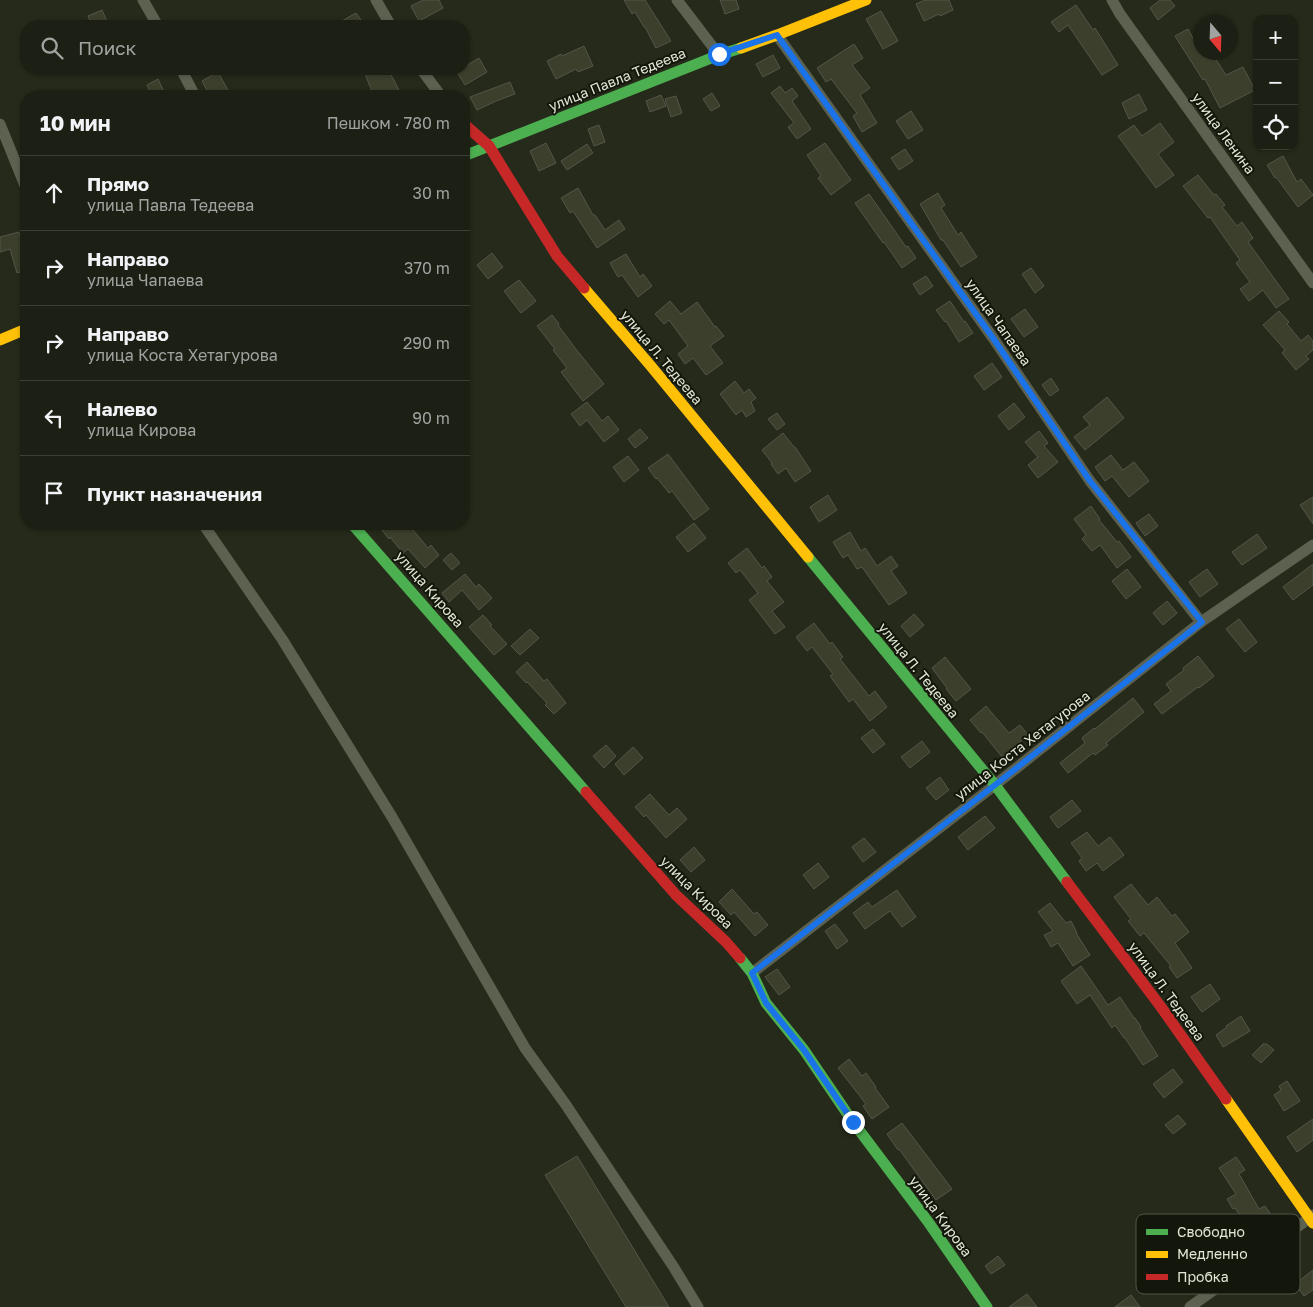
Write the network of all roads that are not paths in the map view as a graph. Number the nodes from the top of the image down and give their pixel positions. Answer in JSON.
{"nodes":[{"id":1,"x":143,"y":0,"type":"edge"},
{"id":2,"x":376,"y":0,"type":"edge"},
{"id":3,"x":677,"y":0,"type":"edge"},
{"id":4,"x":866,"y":0,"type":"edge"},
{"id":5,"x":1112,"y":0,"type":"edge"},
{"id":6,"x":155,"y":20,"type":"edge"},
{"id":7,"x":388,"y":20,"type":"edge"},
{"id":8,"x":777,"y":35,"type":"junction"},
{"id":9,"x":719,"y":54,"type":"junction"},
{"id":10,"x":184,"y":75,"type":"edge"},
{"id":11,"x":425,"y":75,"type":"edge"},
{"id":12,"x":192,"y":90,"type":"edge"},
{"id":13,"x":437,"y":90,"type":"edge"},
{"id":14,"x":0,"y":124,"type":"edge"},
{"id":15,"x":470,"y":130,"type":"edge"},
{"id":16,"x":488,"y":146,"type":"junction"},
{"id":17,"x":470,"y":154,"type":"edge"},
{"id":18,"x":20,"y":173,"type":"edge"},
{"id":19,"x":1313,"y":283,"type":"edge"},
{"id":20,"x":20,"y":332,"type":"edge"},
{"id":21,"x":0,"y":340,"type":"edge"},
{"id":22,"x":207,"y":530,"type":"edge"},
{"id":23,"x":357,"y":530,"type":"edge"},
{"id":24,"x":1313,"y":545,"type":"edge"},
{"id":25,"x":1202,"y":622,"type":"junction"},
{"id":26,"x":995,"y":785,"type":"junction"},
{"id":27,"x":752,"y":973,"type":"junction"},
{"id":28,"x":1312,"y":1218,"type":"edge"},
{"id":29,"x":1300,"y":1227,"type":"edge"},
{"id":30,"x":1208,"y":1294,"type":"edge"},
{"id":31,"x":698,"y":1307,"type":"edge"},
{"id":32,"x":987,"y":1307,"type":"edge"},
{"id":33,"x":1190,"y":1307,"type":"edge"}],
"edges":[{"from":1,"to":6,"type":"street"},
{"from":2,"to":7,"type":"street"},
{"from":3,"to":9,"type":"street"},
{"from":4,"to":8,"type":"street","name":"улица Павла Тедеева"},
{"from":5,"to":19,"type":"street","name":"улица Ленина"},
{"from":8,"to":9,"type":"street","name":"улица Павла Тедеева"},
{"from":8,"to":25,"type":"street","name":"улица Чапаева"},
{"from":9,"to":16,"type":"street","name":"улица Павла Тедеева"},
{"from":10,"to":12,"type":"street"},
{"from":11,"to":13,"type":"street"},
{"from":14,"to":18,"type":"street"},
{"from":15,"to":16,"type":"street","name":"улица Л. Тедеева"},
{"from":16,"to":17,"type":"street","name":"улица Павла Тедеева"},
{"from":16,"to":26,"type":"street","name":"улица Л. Тедеева"},
{"from":20,"to":21,"type":"street"},
{"from":22,"to":31,"type":"street"},
{"from":23,"to":27,"type":"street","name":"улица Кирова"},
{"from":24,"to":25,"type":"street","name":"улица Коста Хетагурова"},
{"from":25,"to":26,"type":"street","name":"улица Коста Хетагурова"},
{"from":26,"to":27,"type":"street","name":"улица Коста Хетагурова"},
{"from":26,"to":28,"type":"street","name":"улица Л. Тедеева"},
{"from":27,"to":32,"type":"street","name":"улица Кирова"},
{"from":28,"to":29,"type":"street"},
{"from":30,"to":33,"type":"street"}]}
